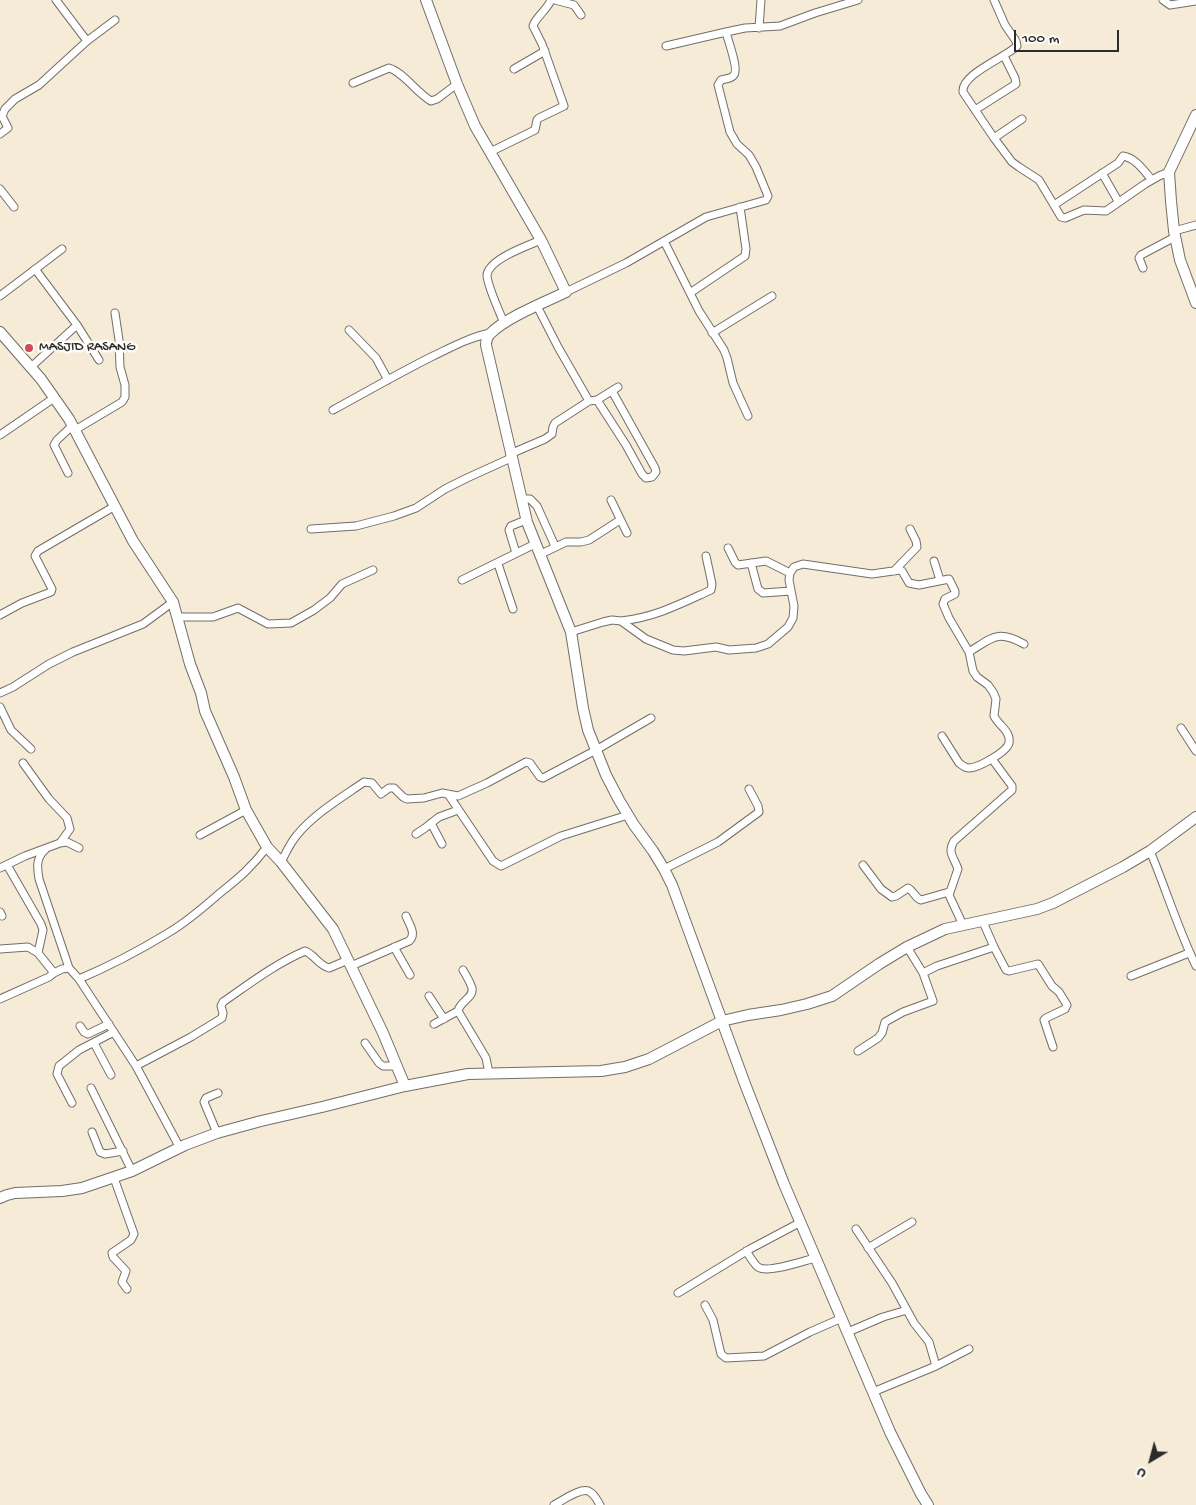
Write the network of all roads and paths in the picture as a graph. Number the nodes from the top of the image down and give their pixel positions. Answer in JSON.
{"nodes":[{"id":1,"x":56,"y":0,"type":"edge"},
{"id":2,"x":426,"y":0,"type":"edge"},
{"id":3,"x":551,"y":0,"type":"edge"},
{"id":4,"x":555,"y":0,"type":"edge"},
{"id":5,"x":761,"y":0,"type":"edge"},
{"id":6,"x":858,"y":0,"type":"edge"},
{"id":7,"x":994,"y":0,"type":"edge"},
{"id":8,"x":1163,"y":0,"type":"edge"},
{"id":9,"x":1196,"y":1,"type":"edge"},
{"id":10,"x":581,"y":15,"type":"dead end"},
{"id":11,"x":115,"y":20,"type":"dead end"},
{"id":12,"x":759,"y":28,"type":"junction"},
{"id":13,"x":726,"y":32,"type":"junction"},
{"id":14,"x":87,"y":40,"type":"junction"},
{"id":15,"x":666,"y":46,"type":"dead end"},
{"id":16,"x":545,"y":51,"type":"junction"},
{"id":17,"x":1004,"y":56,"type":"junction"},
{"id":18,"x":514,"y":69,"type":"dead end"},
{"id":19,"x":353,"y":83,"type":"dead end"},
{"id":20,"x":457,"y":84,"type":"junction"},
{"id":21,"x":975,"y":110,"type":"junction"},
{"id":22,"x":1196,"y":114,"type":"edge"},
{"id":23,"x":1022,"y":119,"type":"dead end"},
{"id":24,"x":0,"y":134,"type":"edge"},
{"id":25,"x":994,"y":138,"type":"junction"},
{"id":26,"x":490,"y":152,"type":"junction"},
{"id":27,"x":1169,"y":172,"type":"junction"},
{"id":28,"x":1102,"y":173,"type":"junction"},
{"id":29,"x":1152,"y":180,"type":"junction"},
{"id":30,"x":0,"y":190,"type":"edge"},
{"id":31,"x":1118,"y":202,"type":"junction"},
{"id":32,"x":1054,"y":205,"type":"junction"},
{"id":33,"x":14,"y":207,"type":"dead end"},
{"id":34,"x":740,"y":207,"type":"junction"},
{"id":35,"x":1196,"y":225,"type":"edge"},
{"id":36,"x":1174,"y":234,"type":"junction"},
{"id":37,"x":541,"y":240,"type":"junction"},
{"id":38,"x":664,"y":241,"type":"junction"},
{"id":39,"x":62,"y":250,"type":"dead end"},
{"id":40,"x":1143,"y":268,"type":"dead end"},
{"id":41,"x":35,"y":269,"type":"junction"},
{"id":42,"x":566,"y":292,"type":"junction"},
{"id":43,"x":690,"y":293,"type":"junction"},
{"id":44,"x":0,"y":296,"type":"edge"},
{"id":45,"x":772,"y":296,"type":"dead end"},
{"id":46,"x":1196,"y":302,"type":"edge"},
{"id":47,"x":537,"y":306,"type":"junction"},
{"id":48,"x":115,"y":313,"type":"dead end"},
{"id":49,"x":504,"y":323,"type":"junction"},
{"id":50,"x":77,"y":325,"type":"junction"},
{"id":51,"x":349,"y":330,"type":"dead end"},
{"id":52,"x":0,"y":332,"type":"edge"},
{"id":53,"x":491,"y":333,"type":"junction"},
{"id":54,"x":712,"y":333,"type":"junction"},
{"id":55,"x":99,"y":360,"type":"dead end"},
{"id":56,"x":31,"y":367,"type":"junction"},
{"id":57,"x":388,"y":380,"type":"junction"},
{"id":58,"x":54,"y":398,"type":"junction"},
{"id":59,"x":593,"y":401,"type":"junction"},
{"id":60,"x":334,"y":410,"type":"dead end"},
{"id":61,"x":748,"y":416,"type":"dead end"},
{"id":62,"x":74,"y":428,"type":"junction"},
{"id":63,"x":0,"y":435,"type":"edge"},
{"id":64,"x":511,"y":456,"type":"junction"},
{"id":65,"x":68,"y":473,"type":"dead end"},
{"id":66,"x":521,"y":499,"type":"junction"},
{"id":67,"x":611,"y":500,"type":"dead end"},
{"id":68,"x":115,"y":506,"type":"junction"},
{"id":69,"x":526,"y":520,"type":"junction"},
{"id":70,"x":620,"y":520,"type":"junction"},
{"id":71,"x":311,"y":529,"type":"dead end"},
{"id":72,"x":910,"y":529,"type":"dead end"},
{"id":73,"x":627,"y":533,"type":"dead end"},
{"id":74,"x":535,"y":544,"type":"junction"},
{"id":75,"x":555,"y":546,"type":"junction"},
{"id":76,"x":728,"y":548,"type":"dead end"},
{"id":77,"x":516,"y":553,"type":"junction"},
{"id":78,"x":539,"y":555,"type":"junction"},
{"id":79,"x":706,"y":556,"type":"dead end"},
{"id":80,"x":934,"y":561,"type":"dead end"},
{"id":81,"x":751,"y":563,"type":"junction"},
{"id":82,"x":498,"y":564,"type":"junction"},
{"id":83,"x":372,"y":570,"type":"dead end"},
{"id":84,"x":894,"y":571,"type":"junction"},
{"id":85,"x":790,"y":573,"type":"junction"},
{"id":86,"x":462,"y":580,"type":"dead end"},
{"id":87,"x":940,"y":580,"type":"junction"},
{"id":88,"x":791,"y":591,"type":"junction"},
{"id":89,"x":173,"y":602,"type":"junction"},
{"id":90,"x":514,"y":609,"type":"dead end"},
{"id":91,"x":0,"y":615,"type":"edge"},
{"id":92,"x":178,"y":617,"type":"junction"},
{"id":93,"x":621,"y":622,"type":"junction"},
{"id":94,"x":572,"y":632,"type":"junction"},
{"id":95,"x":1024,"y":644,"type":"dead end"},
{"id":96,"x":969,"y":652,"type":"junction"},
{"id":97,"x":0,"y":693,"type":"edge"},
{"id":98,"x":0,"y":707,"type":"edge"},
{"id":99,"x":651,"y":718,"type":"dead end"},
{"id":100,"x":1181,"y":728,"type":"dead end"},
{"id":101,"x":942,"y":736,"type":"dead end"},
{"id":102,"x":31,"y":749,"type":"dead end"},
{"id":103,"x":596,"y":750,"type":"junction"},
{"id":104,"x":1196,"y":750,"type":"edge"},
{"id":105,"x":992,"y":760,"type":"junction"},
{"id":106,"x":23,"y":763,"type":"dead end"},
{"id":107,"x":749,"y":789,"type":"dead end"},
{"id":108,"x":448,"y":794,"type":"junction"},
{"id":109,"x":246,"y":810,"type":"junction"},
{"id":110,"x":458,"y":810,"type":"junction"},
{"id":111,"x":628,"y":815,"type":"junction"},
{"id":112,"x":1196,"y":817,"type":"edge"},
{"id":113,"x":431,"y":823,"type":"junction"},
{"id":114,"x":416,"y":834,"type":"dead end"},
{"id":115,"x":200,"y":835,"type":"dead end"},
{"id":116,"x":60,"y":843,"type":"junction"},
{"id":117,"x":442,"y":844,"type":"dead end"},
{"id":118,"x":267,"y":847,"type":"junction"},
{"id":119,"x":48,"y":848,"type":"junction"},
{"id":120,"x":78,"y":848,"type":"dead end"},
{"id":121,"x":1150,"y":851,"type":"junction"},
{"id":122,"x":281,"y":862,"type":"junction"},
{"id":123,"x":862,"y":865,"type":"dead end"},
{"id":124,"x":3,"y":866,"type":"edge"},
{"id":125,"x":664,"y":869,"type":"junction"},
{"id":126,"x":949,"y":892,"type":"junction"},
{"id":127,"x":406,"y":916,"type":"dead end"},
{"id":128,"x":982,"y":922,"type":"junction"},
{"id":129,"x":963,"y":925,"type":"junction"},
{"id":130,"x":394,"y":947,"type":"junction"},
{"id":131,"x":907,"y":947,"type":"junction"},
{"id":132,"x":994,"y":947,"type":"junction"},
{"id":133,"x":0,"y":950,"type":"edge"},
{"id":134,"x":38,"y":953,"type":"junction"},
{"id":135,"x":1189,"y":953,"type":"junction"},
{"id":136,"x":349,"y":963,"type":"junction"},
{"id":137,"x":1196,"y":966,"type":"edge"},
{"id":138,"x":68,"y":968,"type":"junction"},
{"id":139,"x":463,"y":970,"type":"dead end"},
{"id":140,"x":54,"y":973,"type":"junction"},
{"id":141,"x":923,"y":973,"type":"junction"},
{"id":142,"x":410,"y":975,"type":"dead end"},
{"id":143,"x":1131,"y":976,"type":"dead end"},
{"id":144,"x":79,"y":979,"type":"junction"},
{"id":145,"x":429,"y":996,"type":"dead end"},
{"id":146,"x":0,"y":999,"type":"edge"},
{"id":147,"x":458,"y":1011,"type":"junction"},
{"id":148,"x":444,"y":1019,"type":"junction"},
{"id":149,"x":722,"y":1021,"type":"junction"},
{"id":150,"x":109,"y":1024,"type":"junction"},
{"id":151,"x":434,"y":1024,"type":"dead end"},
{"id":152,"x":80,"y":1026,"type":"dead end"},
{"id":153,"x":114,"y":1032,"type":"junction"},
{"id":154,"x":94,"y":1043,"type":"junction"},
{"id":155,"x":365,"y":1043,"type":"dead end"},
{"id":156,"x":1053,"y":1047,"type":"dead end"},
{"id":157,"x":858,"y":1051,"type":"dead end"},
{"id":158,"x":136,"y":1066,"type":"junction"},
{"id":159,"x":397,"y":1066,"type":"junction"},
{"id":160,"x":489,"y":1073,"type":"junction"},
{"id":161,"x":111,"y":1075,"type":"dead end"},
{"id":162,"x":405,"y":1086,"type":"junction"},
{"id":163,"x":92,"y":1088,"type":"dead end"},
{"id":164,"x":218,"y":1093,"type":"dead end"},
{"id":165,"x":72,"y":1103,"type":"dead end"},
{"id":166,"x":92,"y":1132,"type":"dead end"},
{"id":167,"x":217,"y":1133,"type":"junction"},
{"id":168,"x":180,"y":1148,"type":"junction"},
{"id":169,"x":123,"y":1151,"type":"junction"},
{"id":170,"x":132,"y":1171,"type":"junction"},
{"id":171,"x":114,"y":1178,"type":"junction"},
{"id":172,"x":0,"y":1198,"type":"edge"},
{"id":173,"x":801,"y":1222,"type":"junction"},
{"id":174,"x":912,"y":1222,"type":"dead end"},
{"id":175,"x":856,"y":1229,"type":"dead end"},
{"id":176,"x":868,"y":1248,"type":"junction"},
{"id":177,"x":746,"y":1251,"type":"junction"},
{"id":178,"x":815,"y":1258,"type":"junction"},
{"id":179,"x":127,"y":1289,"type":"dead end"},
{"id":180,"x":678,"y":1293,"type":"dead end"},
{"id":181,"x":705,"y":1305,"type":"dead end"},
{"id":182,"x":907,"y":1310,"type":"junction"},
{"id":183,"x":842,"y":1318,"type":"junction"},
{"id":184,"x":848,"y":1332,"type":"junction"},
{"id":185,"x":969,"y":1349,"type":"dead end"},
{"id":186,"x":936,"y":1366,"type":"junction"},
{"id":187,"x":873,"y":1392,"type":"junction"},
{"id":188,"x":554,"y":1505,"type":"edge"},
{"id":189,"x":600,"y":1505,"type":"edge"},
{"id":190,"x":928,"y":1505,"type":"edge"}],
"edges":[{"from":1,"to":14,"type":"street"},
{"from":2,"to":20,"type":"street"},
{"from":3,"to":16,"type":"street"},
{"from":4,"to":10,"type":"street"},
{"from":5,"to":12,"type":"street"},
{"from":6,"to":12,"type":"street"},
{"from":7,"to":17,"type":"street"},
{"from":8,"to":9,"type":"street"},
{"from":11,"to":14,"type":"street"},
{"from":12,"to":13,"type":"street"},
{"from":13,"to":15,"type":"street"},
{"from":13,"to":34,"type":"street"},
{"from":14,"to":24,"type":"street"},
{"from":16,"to":18,"type":"street"},
{"from":16,"to":26,"type":"street"},
{"from":17,"to":21,"type":"street"},
{"from":17,"to":21,"type":"street"},
{"from":19,"to":20,"type":"street"},
{"from":20,"to":26,"type":"street"},
{"from":21,"to":25,"type":"street"},
{"from":22,"to":27,"type":"street"},
{"from":23,"to":25,"type":"street"},
{"from":25,"to":32,"type":"street"},
{"from":26,"to":37,"type":"street"},
{"from":27,"to":29,"type":"street"},
{"from":27,"to":36,"type":"street"},
{"from":28,"to":29,"type":"street"},
{"from":28,"to":31,"type":"street"},
{"from":28,"to":32,"type":"street"},
{"from":29,"to":31,"type":"street"},
{"from":30,"to":33,"type":"street"},
{"from":31,"to":32,"type":"street"},
{"from":34,"to":38,"type":"street"},
{"from":34,"to":43,"type":"street"},
{"from":35,"to":36,"type":"street"},
{"from":36,"to":40,"type":"street"},
{"from":36,"to":46,"type":"street"},
{"from":37,"to":42,"type":"street"},
{"from":37,"to":49,"type":"street"},
{"from":38,"to":42,"type":"street"},
{"from":38,"to":43,"type":"street"},
{"from":39,"to":41,"type":"street"},
{"from":41,"to":44,"type":"street"},
{"from":41,"to":50,"type":"street"},
{"from":42,"to":47,"type":"street"},
{"from":43,"to":54,"type":"street"},
{"from":45,"to":54,"type":"street"},
{"from":47,"to":49,"type":"street"},
{"from":47,"to":59,"type":"street"},
{"from":48,"to":62,"type":"street"},
{"from":49,"to":53,"type":"street"},
{"from":50,"to":55,"type":"street"},
{"from":50,"to":56,"type":"street"},
{"from":51,"to":57,"type":"street"},
{"from":52,"to":56,"type":"street"},
{"from":53,"to":57,"type":"street"},
{"from":53,"to":64,"type":"street"},
{"from":54,"to":61,"type":"street"},
{"from":56,"to":58,"type":"street"},
{"from":57,"to":60,"type":"street"},
{"from":58,"to":62,"type":"street"},
{"from":58,"to":63,"type":"street"},
{"from":59,"to":59,"type":"street"},
{"from":59,"to":64,"type":"street"},
{"from":62,"to":65,"type":"street"},
{"from":62,"to":68,"type":"street"},
{"from":64,"to":66,"type":"street"},
{"from":64,"to":71,"type":"street"},
{"from":66,"to":69,"type":"street"},
{"from":66,"to":75,"type":"street"},
{"from":67,"to":70,"type":"street"},
{"from":68,"to":89,"type":"street"},
{"from":68,"to":91,"type":"street"},
{"from":69,"to":74,"type":"street"},
{"from":69,"to":77,"type":"street"},
{"from":70,"to":73,"type":"street"},
{"from":70,"to":75,"type":"street"},
{"from":72,"to":84,"type":"street"},
{"from":74,"to":77,"type":"street"},
{"from":74,"to":78,"type":"street"},
{"from":75,"to":78,"type":"street"},
{"from":76,"to":81,"type":"street"},
{"from":77,"to":82,"type":"street"},
{"from":78,"to":94,"type":"street"},
{"from":79,"to":93,"type":"street"},
{"from":80,"to":87,"type":"street"},
{"from":81,"to":85,"type":"street"},
{"from":81,"to":88,"type":"street"},
{"from":82,"to":86,"type":"street"},
{"from":82,"to":90,"type":"street"},
{"from":83,"to":92,"type":"street"},
{"from":84,"to":85,"type":"street"},
{"from":84,"to":87,"type":"street"},
{"from":85,"to":88,"type":"street"},
{"from":87,"to":96,"type":"street"},
{"from":88,"to":93,"type":"street"},
{"from":89,"to":92,"type":"street"},
{"from":89,"to":97,"type":"street"},
{"from":92,"to":109,"type":"street"},
{"from":93,"to":94,"type":"street"},
{"from":94,"to":103,"type":"street"},
{"from":95,"to":96,"type":"street"},
{"from":96,"to":105,"type":"street"},
{"from":98,"to":102,"type":"street"},
{"from":99,"to":103,"type":"street"},
{"from":100,"to":104,"type":"street"},
{"from":101,"to":105,"type":"street"},
{"from":103,"to":108,"type":"street"},
{"from":103,"to":111,"type":"street"},
{"from":105,"to":126,"type":"street"},
{"from":106,"to":116,"type":"street"},
{"from":107,"to":125,"type":"street"},
{"from":108,"to":110,"type":"street"},
{"from":108,"to":122,"type":"street"},
{"from":109,"to":115,"type":"street"},
{"from":109,"to":118,"type":"street"},
{"from":110,"to":111,"type":"street"},
{"from":110,"to":113,"type":"street"},
{"from":111,"to":125,"type":"street"},
{"from":112,"to":121,"type":"street"},
{"from":113,"to":114,"type":"street"},
{"from":113,"to":117,"type":"street"},
{"from":116,"to":119,"type":"street"},
{"from":116,"to":120,"type":"street"},
{"from":118,"to":122,"type":"street"},
{"from":118,"to":144,"type":"street"},
{"from":119,"to":124,"type":"street"},
{"from":119,"to":138,"type":"street"},
{"from":121,"to":128,"type":"street"},
{"from":121,"to":135,"type":"street"},
{"from":122,"to":136,"type":"street"},
{"from":123,"to":126,"type":"street"},
{"from":124,"to":134,"type":"street"},
{"from":125,"to":149,"type":"street"},
{"from":126,"to":129,"type":"street"},
{"from":127,"to":130,"type":"street"},
{"from":128,"to":129,"type":"street"},
{"from":128,"to":132,"type":"street"},
{"from":129,"to":131,"type":"street"},
{"from":130,"to":136,"type":"street"},
{"from":130,"to":142,"type":"street"},
{"from":131,"to":141,"type":"street"},
{"from":131,"to":149,"type":"street"},
{"from":132,"to":141,"type":"street"},
{"from":132,"to":156,"type":"street"},
{"from":133,"to":134,"type":"street"},
{"from":134,"to":140,"type":"street"},
{"from":135,"to":137,"type":"street"},
{"from":135,"to":143,"type":"street"},
{"from":136,"to":158,"type":"street"},
{"from":136,"to":159,"type":"street"},
{"from":138,"to":140,"type":"street"},
{"from":138,"to":144,"type":"street"},
{"from":139,"to":147,"type":"street"},
{"from":140,"to":146,"type":"street"},
{"from":141,"to":157,"type":"street"},
{"from":144,"to":150,"type":"street"},
{"from":145,"to":148,"type":"street"},
{"from":147,"to":148,"type":"street"},
{"from":147,"to":160,"type":"street"},
{"from":148,"to":151,"type":"street"},
{"from":149,"to":160,"type":"street"},
{"from":149,"to":173,"type":"street"},
{"from":150,"to":152,"type":"street"},
{"from":150,"to":153,"type":"street"},
{"from":153,"to":154,"type":"street"},
{"from":153,"to":158,"type":"street"},
{"from":154,"to":161,"type":"street"},
{"from":154,"to":165,"type":"street"},
{"from":155,"to":159,"type":"street"},
{"from":158,"to":168,"type":"street"},
{"from":159,"to":162,"type":"street"},
{"from":160,"to":162,"type":"street"},
{"from":162,"to":167,"type":"street"},
{"from":163,"to":169,"type":"street"},
{"from":164,"to":167,"type":"street"},
{"from":166,"to":169,"type":"street"},
{"from":167,"to":168,"type":"street"},
{"from":168,"to":170,"type":"street"},
{"from":169,"to":170,"type":"street"},
{"from":170,"to":171,"type":"street"},
{"from":171,"to":172,"type":"street"},
{"from":171,"to":179,"type":"street"},
{"from":173,"to":177,"type":"street"},
{"from":173,"to":178,"type":"street"},
{"from":174,"to":176,"type":"street"},
{"from":175,"to":176,"type":"street"},
{"from":176,"to":182,"type":"street"},
{"from":177,"to":178,"type":"street"},
{"from":177,"to":180,"type":"street"},
{"from":178,"to":183,"type":"street"},
{"from":181,"to":183,"type":"street"},
{"from":182,"to":184,"type":"street"},
{"from":182,"to":186,"type":"street"},
{"from":183,"to":184,"type":"street"},
{"from":184,"to":187,"type":"street"},
{"from":185,"to":186,"type":"street"},
{"from":186,"to":187,"type":"street"},
{"from":187,"to":190,"type":"street"},
{"from":188,"to":189,"type":"street"}]}
